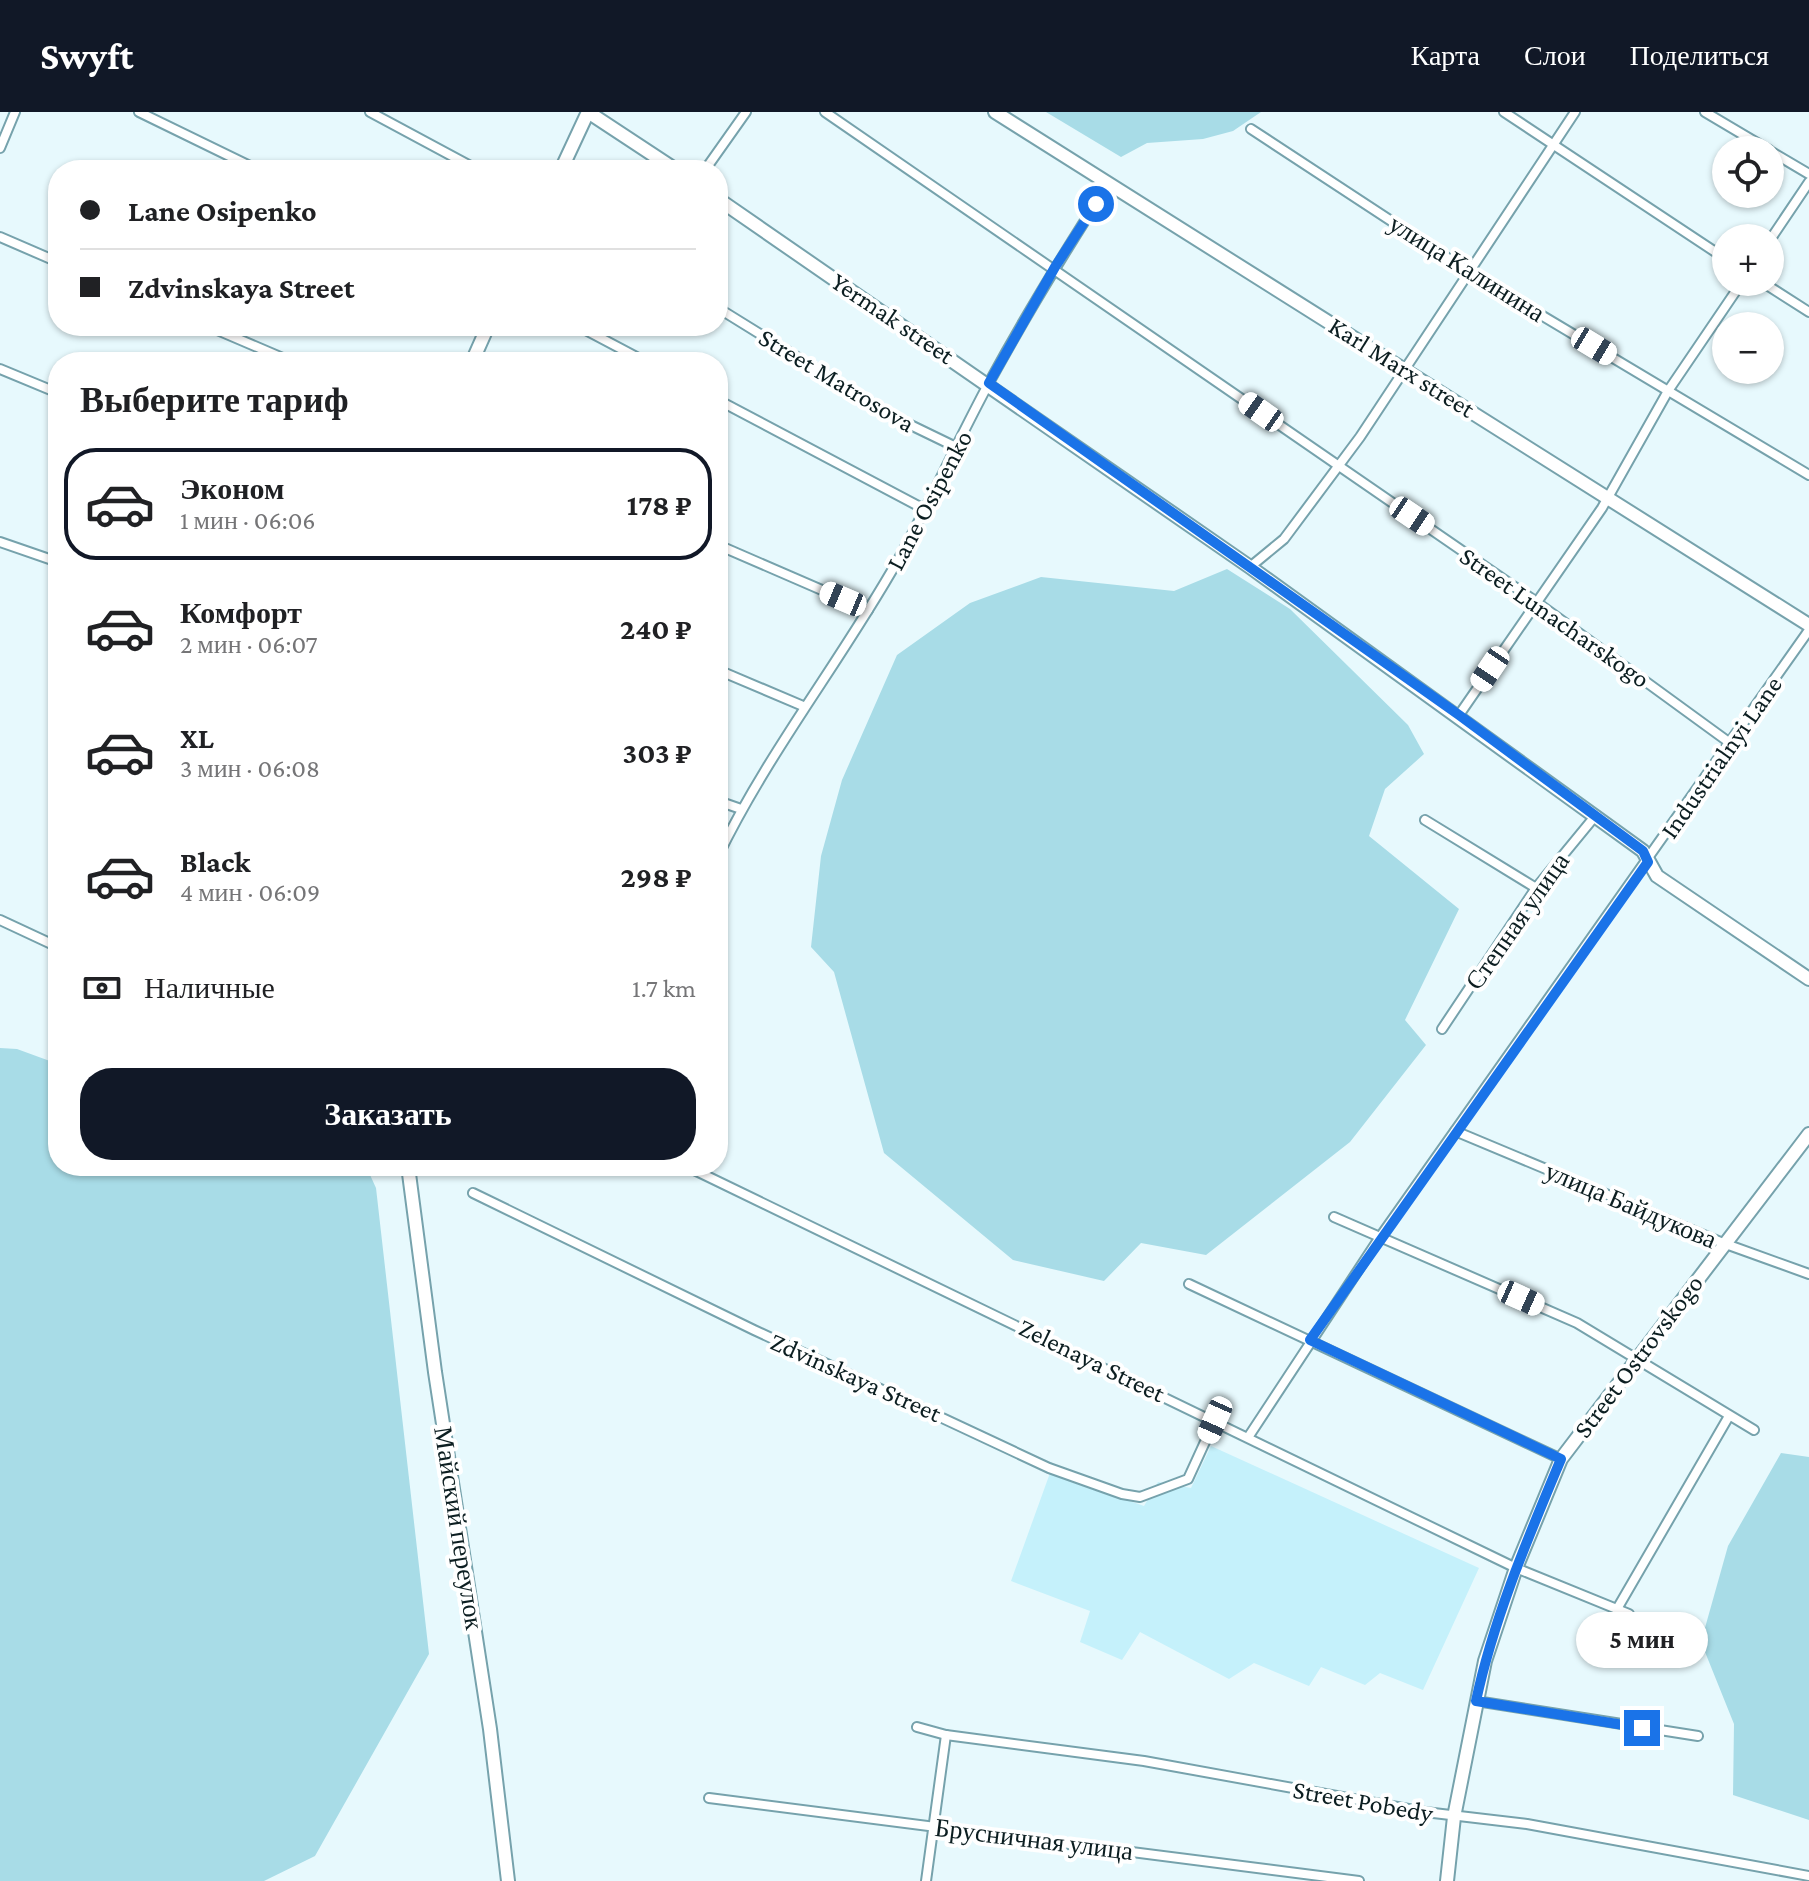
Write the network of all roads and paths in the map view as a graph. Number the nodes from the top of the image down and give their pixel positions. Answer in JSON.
{"nodes":[{"id":1,"x":15,"y":112,"type":"edge"},
{"id":2,"x":139,"y":112,"type":"edge"},
{"id":3,"x":370,"y":112,"type":"edge"},
{"id":4,"x":588,"y":112,"type":"edge"},
{"id":5,"x":746,"y":112,"type":"edge"},
{"id":6,"x":825,"y":112,"type":"edge"},
{"id":7,"x":995,"y":112,"type":"edge"},
{"id":8,"x":1504,"y":112,"type":"edge"},
{"id":9,"x":1575,"y":112,"type":"edge"},
{"id":10,"x":1705,"y":112,"type":"edge"},
{"id":11,"x":1251,"y":129,"type":"dead end"},
{"id":12,"x":1745,"y":136,"type":"edge"},
{"id":13,"x":1554,"y":145,"type":"junction"},
{"id":14,"x":0,"y":148,"type":"edge"},
{"id":15,"x":1784,"y":159,"type":"edge"},
{"id":16,"x":237,"y":160,"type":"edge"},
{"id":17,"x":459,"y":160,"type":"edge"},
{"id":18,"x":566,"y":160,"type":"edge"},
{"id":19,"x":661,"y":160,"type":"edge"},
{"id":20,"x":712,"y":160,"type":"edge"},
{"id":21,"x":1809,"y":174,"type":"edge"},
{"id":22,"x":1809,"y":182,"type":"edge"},
{"id":23,"x":1109,"y":183,"type":"junction"},
{"id":24,"x":728,"y":206,"type":"edge"},
{"id":25,"x":1781,"y":224,"type":"edge"},
{"id":26,"x":0,"y":237,"type":"edge"},
{"id":27,"x":1712,"y":250,"type":"edge"},
{"id":28,"x":48,"y":258,"type":"edge"},
{"id":29,"x":1055,"y":267,"type":"junction"},
{"id":30,"x":1469,"y":272,"type":"junction"},
{"id":31,"x":1732,"y":296,"type":"edge"},
{"id":32,"x":1784,"y":296,"type":"edge"},
{"id":33,"x":1809,"y":312,"type":"edge"},
{"id":34,"x":728,"y":314,"type":"edge"},
{"id":35,"x":231,"y":336,"type":"edge"},
{"id":36,"x":598,"y":336,"type":"edge"},
{"id":37,"x":269,"y":352,"type":"edge"},
{"id":38,"x":628,"y":352,"type":"edge"},
{"id":39,"x":0,"y":369,"type":"edge"},
{"id":40,"x":1407,"y":369,"type":"junction"},
{"id":41,"x":989,"y":383,"type":"junction"},
{"id":42,"x":48,"y":389,"type":"edge"},
{"id":43,"x":1668,"y":391,"type":"junction"},
{"id":44,"x":728,"y":405,"type":"edge"},
{"id":45,"x":958,"y":448,"type":"junction"},
{"id":46,"x":1338,"y":466,"type":"junction"},
{"id":47,"x":1809,"y":475,"type":"edge"},
{"id":48,"x":1608,"y":498,"type":"junction"},
{"id":49,"x":926,"y":510,"type":"junction"},
{"id":50,"x":0,"y":542,"type":"edge"},
{"id":51,"x":728,"y":549,"type":"edge"},
{"id":52,"x":48,"y":559,"type":"edge"},
{"id":53,"x":1250,"y":567,"type":"junction"},
{"id":54,"x":1535,"y":601,"type":"junction"},
{"id":55,"x":868,"y":610,"type":"junction"},
{"id":56,"x":1809,"y":627,"type":"edge"},
{"id":57,"x":728,"y":674,"type":"edge"},
{"id":58,"x":803,"y":706,"type":"junction"},
{"id":59,"x":1459,"y":715,"type":"junction"},
{"id":60,"x":1730,"y":743,"type":"junction"},
{"id":61,"x":728,"y":804,"type":"edge"},
{"id":62,"x":741,"y":809,"type":"junction"},
{"id":63,"x":1596,"y":815,"type":"junction"},
{"id":64,"x":1425,"y":820,"type":"dead end"},
{"id":65,"x":728,"y":836,"type":"edge"},
{"id":66,"x":1648,"y":862,"type":"junction"},
{"id":67,"x":1536,"y":888,"type":"junction"},
{"id":68,"x":0,"y":920,"type":"edge"},
{"id":69,"x":48,"y":942,"type":"edge"},
{"id":70,"x":1809,"y":979,"type":"edge"},
{"id":71,"x":1442,"y":1029,"type":"dead end"},
{"id":72,"x":1455,"y":1131,"type":"junction"},
{"id":73,"x":1809,"y":1134,"type":"edge"},
{"id":74,"x":409,"y":1176,"type":"edge"},
{"id":75,"x":707,"y":1176,"type":"edge"},
{"id":76,"x":473,"y":1193,"type":"dead end"},
{"id":77,"x":1334,"y":1217,"type":"dead end"},
{"id":78,"x":1380,"y":1237,"type":"junction"},
{"id":79,"x":1723,"y":1243,"type":"junction"},
{"id":80,"x":1809,"y":1274,"type":"edge"},
{"id":81,"x":1189,"y":1284,"type":"dead end"},
{"id":82,"x":1310,"y":1340,"type":"junction"},
{"id":83,"x":1637,"y":1357,"type":"junction"},
{"id":84,"x":1729,"y":1416,"type":"junction"},
{"id":85,"x":1215,"y":1420,"type":"junction"},
{"id":86,"x":1754,"y":1430,"type":"dead end"},
{"id":87,"x":1249,"y":1436,"type":"junction"},
{"id":88,"x":1561,"y":1459,"type":"junction"},
{"id":89,"x":1516,"y":1568,"type":"junction"},
{"id":90,"x":1617,"y":1609,"type":"junction"},
{"id":91,"x":1629,"y":1614,"type":"dead end"},
{"id":92,"x":1476,"y":1701,"type":"junction"},
{"id":93,"x":917,"y":1727,"type":"dead end"},
{"id":94,"x":946,"y":1735,"type":"junction"},
{"id":95,"x":1698,"y":1736,"type":"dead end"},
{"id":96,"x":709,"y":1798,"type":"dead end"},
{"id":97,"x":1454,"y":1817,"type":"junction"},
{"id":98,"x":932,"y":1828,"type":"junction"},
{"id":99,"x":1809,"y":1876,"type":"edge"},
{"id":100,"x":508,"y":1881,"type":"edge"},
{"id":101,"x":926,"y":1881,"type":"edge"},
{"id":102,"x":1359,"y":1881,"type":"edge"},
{"id":103,"x":1447,"y":1881,"type":"edge"}],
"edges":[{"from":1,"to":14,"type":"street"},
{"from":2,"to":16,"type":"street"},
{"from":3,"to":17,"type":"street"},
{"from":4,"to":18,"type":"street"},
{"from":4,"to":19,"type":"street"},
{"from":5,"to":20,"type":"street"},
{"from":6,"to":29,"type":"street","name":"Street Lunacharskogo"},
{"from":7,"to":23,"type":"street","name":"Karl Marx street"},
{"from":8,"to":13,"type":"street"},
{"from":9,"to":13,"type":"street"},
{"from":10,"to":12,"type":"street"},
{"from":11,"to":30,"type":"street","name":"улица Калинина"},
{"from":13,"to":27,"type":"street"},
{"from":13,"to":30,"type":"street"},
{"from":15,"to":21,"type":"street"},
{"from":22,"to":25,"type":"street"},
{"from":23,"to":29,"type":"street","name":"Lane Osipenko"},
{"from":23,"to":40,"type":"street","name":"Karl Marx street"},
{"from":24,"to":41,"type":"street","name":"Yermak street"},
{"from":26,"to":28,"type":"street"},
{"from":29,"to":41,"type":"street","name":"Lane Osipenko"},
{"from":29,"to":46,"type":"street","name":"Street Lunacharskogo"},
{"from":30,"to":40,"type":"street"},
{"from":30,"to":43,"type":"street","name":"улица Калинина"},
{"from":31,"to":43,"type":"street"},
{"from":32,"to":33,"type":"street"},
{"from":34,"to":45,"type":"street","name":"Street Matrosova"},
{"from":35,"to":37,"type":"street"},
{"from":36,"to":38,"type":"street"},
{"from":39,"to":42,"type":"street"},
{"from":40,"to":46,"type":"street"},
{"from":40,"to":48,"type":"street","name":"Karl Marx street"},
{"from":41,"to":45,"type":"street","name":"Lane Osipenko"},
{"from":41,"to":53,"type":"street","name":"Yermak street"},
{"from":43,"to":47,"type":"street","name":"улица Калинина"},
{"from":43,"to":48,"type":"street"},
{"from":44,"to":49,"type":"street"},
{"from":45,"to":49,"type":"street","name":"Lane Osipenko"},
{"from":46,"to":53,"type":"street"},
{"from":46,"to":54,"type":"street","name":"Street Lunacharskogo"},
{"from":48,"to":54,"type":"street"},
{"from":48,"to":56,"type":"street","name":"Karl Marx street"},
{"from":49,"to":55,"type":"street","name":"Lane Osipenko"},
{"from":50,"to":52,"type":"street"},
{"from":51,"to":55,"type":"street"},
{"from":53,"to":59,"type":"street","name":"Yermak street"},
{"from":54,"to":59,"type":"street"},
{"from":54,"to":60,"type":"street","name":"Street Lunacharskogo"},
{"from":55,"to":58,"type":"street","name":"Lane Osipenko"},
{"from":56,"to":60,"type":"street","name":"Industrialnyi Lane"},
{"from":57,"to":58,"type":"street"},
{"from":58,"to":62,"type":"street","name":"Lane Osipenko"},
{"from":59,"to":63,"type":"street","name":"Yermak street"},
{"from":60,"to":66,"type":"street","name":"Industrialnyi Lane"},
{"from":61,"to":62,"type":"street"},
{"from":62,"to":65,"type":"street","name":"Lane Osipenko"},
{"from":63,"to":66,"type":"street","name":"Yermak street"},
{"from":63,"to":67,"type":"street","name":"Степная улица"},
{"from":64,"to":67,"type":"street"},
{"from":66,"to":70,"type":"street","name":"Yermak street"},
{"from":66,"to":72,"type":"street","name":"Industrialnyi Lane"},
{"from":67,"to":71,"type":"street","name":"Степная улица"},
{"from":68,"to":69,"type":"street"},
{"from":72,"to":78,"type":"street","name":"Industrialnyi Lane"},
{"from":72,"to":79,"type":"street","name":"улица Байдукова"},
{"from":73,"to":79,"type":"street","name":"Street Ostrovskogo"},
{"from":74,"to":100,"type":"street","name":"Майский переулок"},
{"from":75,"to":85,"type":"street","name":"Zelenaya Street"},
{"from":76,"to":85,"type":"street","name":"Zdvinskaya Street"},
{"from":77,"to":78,"type":"street"},
{"from":78,"to":82,"type":"street","name":"Industrialnyi Lane"},
{"from":78,"to":83,"type":"street"},
{"from":79,"to":80,"type":"street","name":"улица Байдукова"},
{"from":79,"to":83,"type":"street","name":"Street Ostrovskogo"},
{"from":81,"to":82,"type":"street"},
{"from":82,"to":87,"type":"street","name":"Industrialnyi Lane"},
{"from":82,"to":88,"type":"street"},
{"from":83,"to":84,"type":"street"},
{"from":83,"to":88,"type":"street","name":"Street Ostrovskogo"},
{"from":84,"to":86,"type":"street"},
{"from":84,"to":90,"type":"street"},
{"from":85,"to":87,"type":"street","name":"Zelenaya Street"},
{"from":87,"to":89,"type":"street","name":"Zelenaya Street"},
{"from":88,"to":89,"type":"street","name":"Street Ostrovskogo"},
{"from":89,"to":90,"type":"street","name":"Zelenaya Street"},
{"from":89,"to":92,"type":"street","name":"Street Ostrovskogo"},
{"from":90,"to":91,"type":"street","name":"Zelenaya Street"},
{"from":92,"to":95,"type":"street"},
{"from":92,"to":97,"type":"street","name":"Street Ostrovskogo"},
{"from":93,"to":94,"type":"street","name":"Street Pobedy"},
{"from":94,"to":97,"type":"street","name":"Street Pobedy"},
{"from":94,"to":98,"type":"street"},
{"from":96,"to":98,"type":"street","name":"Брусничная улица"},
{"from":97,"to":99,"type":"street","name":"Street Pobedy"},
{"from":97,"to":103,"type":"street","name":"Street Ostrovskogo"},
{"from":98,"to":101,"type":"street"},
{"from":98,"to":102,"type":"street","name":"Брусничная улица"}]}
